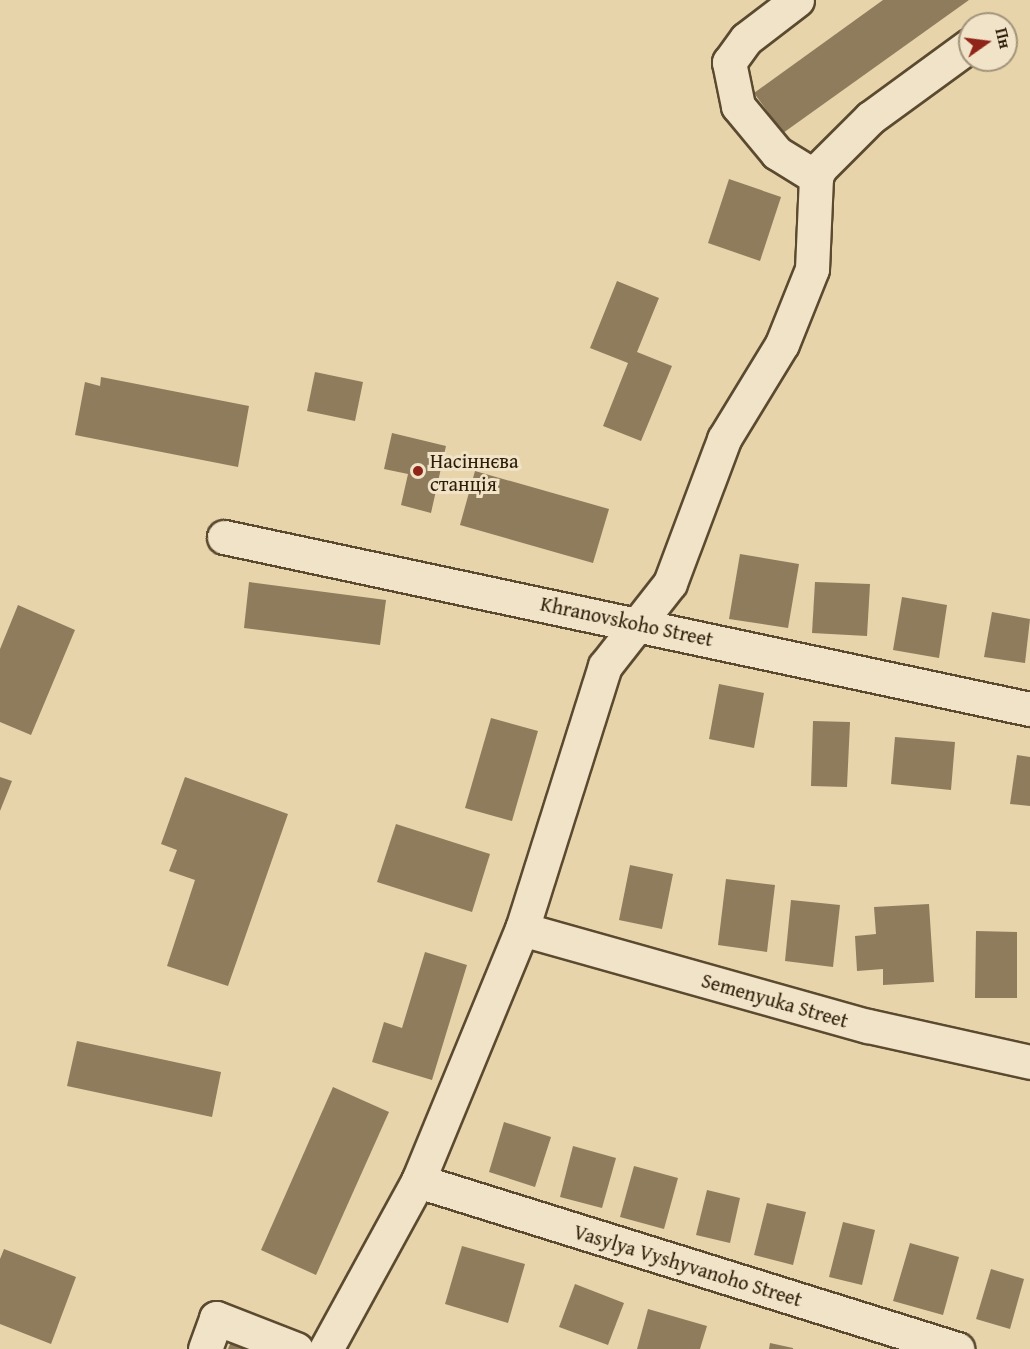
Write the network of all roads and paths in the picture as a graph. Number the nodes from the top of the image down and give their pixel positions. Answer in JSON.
{"nodes":[{"id":1,"x":797,"y":0,"type":"edge"},
{"id":2,"x":958,"y":54,"type":"edge"},
{"id":3,"x":816,"y":177,"type":"junction"},
{"id":4,"x":224,"y":537,"type":"dead end"},
{"id":5,"x":639,"y":623,"type":"junction"},
{"id":6,"x":1030,"y":709,"type":"edge"},
{"id":7,"x":522,"y":929,"type":"junction"},
{"id":8,"x":1030,"y":1062,"type":"edge"},
{"id":9,"x":418,"y":1181,"type":"junction"},
{"id":10,"x":205,"y":1349,"type":"edge"},
{"id":11,"x":296,"y":1349,"type":"edge"},
{"id":12,"x":326,"y":1349,"type":"edge"},
{"id":13,"x":957,"y":1349,"type":"edge"}],
"edges":[{"from":1,"to":3,"type":"street"},
{"from":2,"to":3,"type":"street"},
{"from":3,"to":5,"type":"street"},
{"from":4,"to":5,"type":"street","name":"Khranovskoho Street"},
{"from":5,"to":6,"type":"street","name":"Khranovskoho Street"},
{"from":5,"to":7,"type":"street"},
{"from":7,"to":8,"type":"street","name":"Semenyuka Street"},
{"from":7,"to":9,"type":"street"},
{"from":9,"to":12,"type":"street"},
{"from":9,"to":13,"type":"street","name":"Vasylya Vyshyvanoho Street"},
{"from":10,"to":11,"type":"street"}]}
